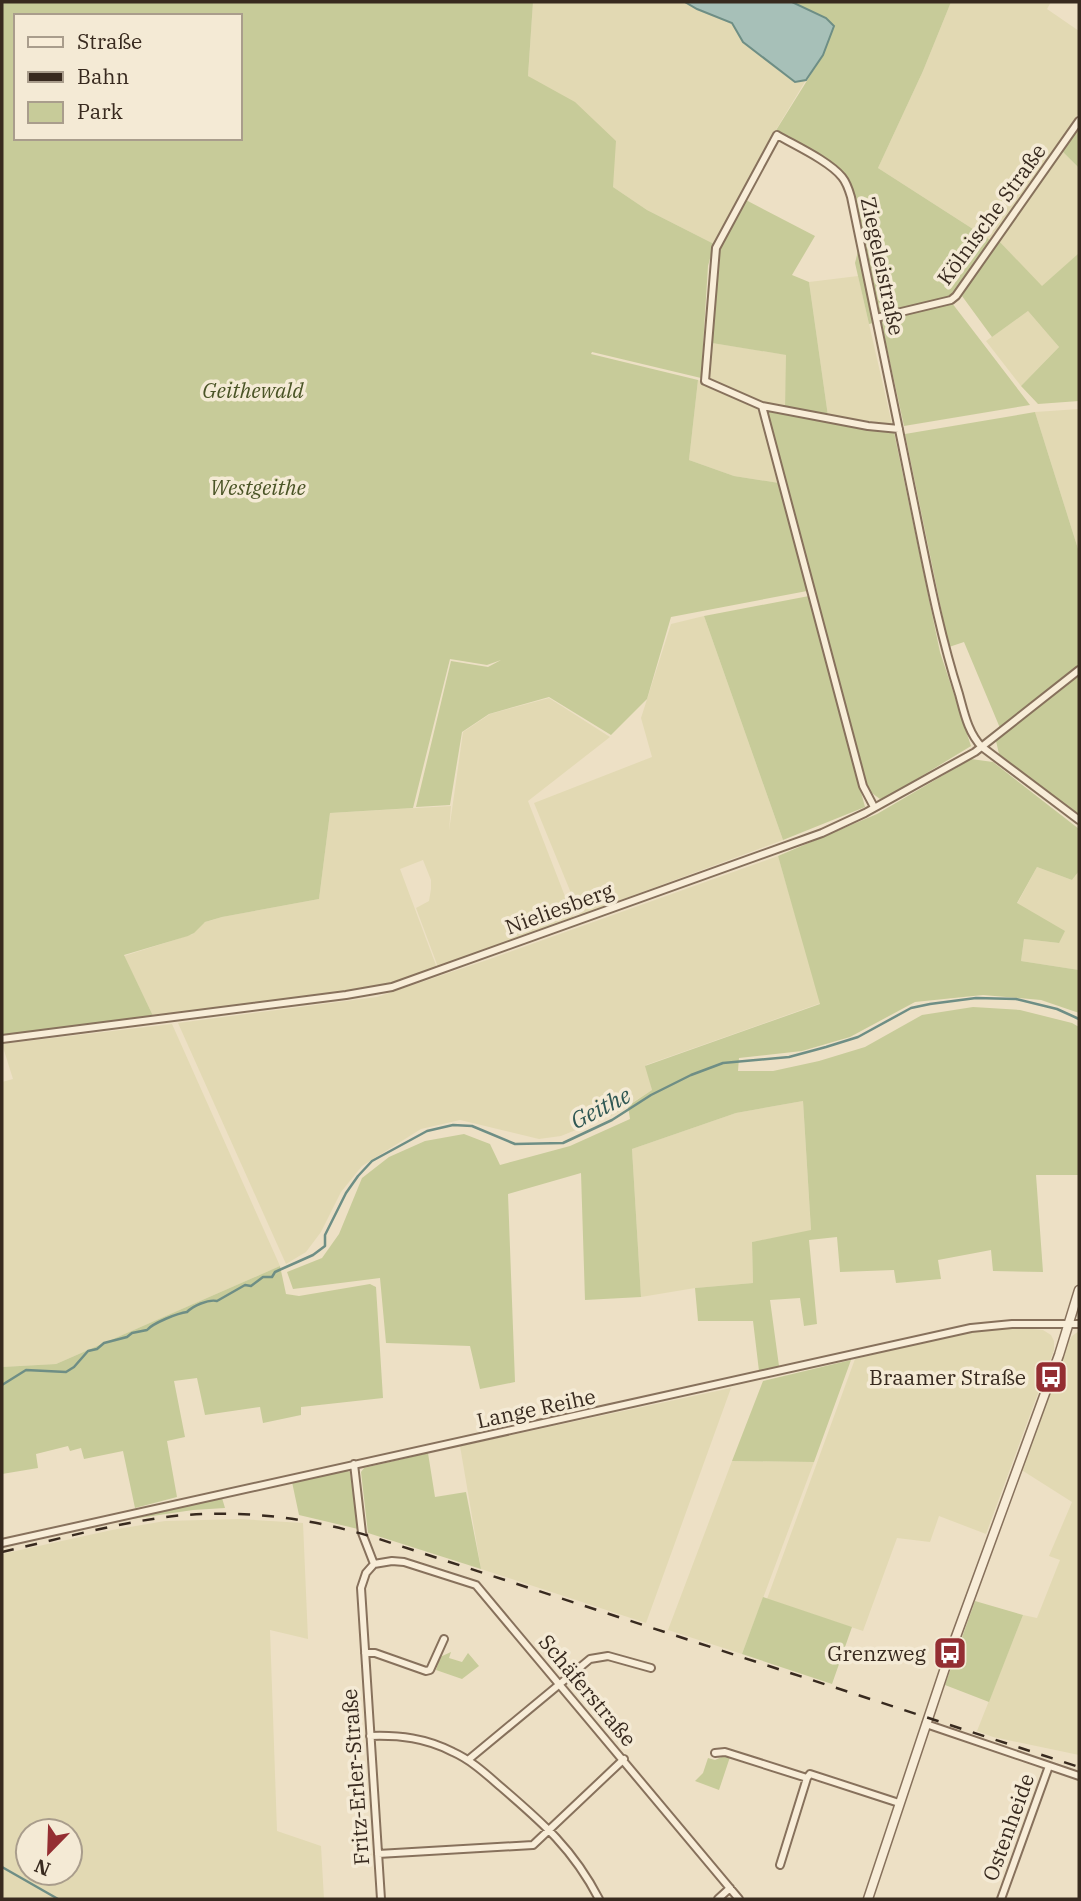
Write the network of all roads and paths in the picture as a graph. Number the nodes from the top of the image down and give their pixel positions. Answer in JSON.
{"nodes":[{"id":1,"x":1079,"y":121,"type":"edge"},
{"id":2,"x":876,"y":318,"type":"junction"},
{"id":3,"x":762,"y":406,"type":"junction"},
{"id":4,"x":899,"y":429,"type":"junction"},
{"id":5,"x":1079,"y":670,"type":"edge"},
{"id":6,"x":982,"y":747,"type":"junction"},
{"id":7,"x":874,"y":807,"type":"junction"},
{"id":8,"x":1079,"y":820,"type":"edge"},
{"id":9,"x":2,"y":1039,"type":"edge"},
{"id":10,"x":1079,"y":1290,"type":"edge"},
{"id":11,"x":1074,"y":1324,"type":"edge"},
{"id":12,"x":354,"y":1464,"type":"junction"},
{"id":13,"x":2,"y":1543,"type":"edge"},
{"id":14,"x":374,"y":1564,"type":"junction"},
{"id":15,"x":444,"y":1639,"type":"dead end"},
{"id":16,"x":365,"y":1653,"type":"junction"},
{"id":17,"x":651,"y":1668,"type":"dead end"},
{"id":18,"x":559,"y":1683,"type":"junction"},
{"id":19,"x":926,"y":1724,"type":"junction"},
{"id":20,"x":370,"y":1736,"type":"junction"},
{"id":21,"x":715,"y":1753,"type":"dead end"},
{"id":22,"x":624,"y":1759,"type":"junction"},
{"id":23,"x":468,"y":1760,"type":"junction"},
{"id":24,"x":1049,"y":1766,"type":"junction"},
{"id":25,"x":1079,"y":1776,"type":"edge"},
{"id":26,"x":807,"y":1779,"type":"junction"},
{"id":27,"x":899,"y":1803,"type":"junction"},
{"id":28,"x":549,"y":1829,"type":"junction"},
{"id":29,"x":378,"y":1854,"type":"junction"},
{"id":30,"x":779,"y":1865,"type":"dead end"},
{"id":31,"x":730,"y":1888,"type":"junction"},
{"id":32,"x":381,"y":1899,"type":"edge"},
{"id":33,"x":599,"y":1899,"type":"edge"},
{"id":34,"x":719,"y":1899,"type":"edge"},
{"id":35,"x":739,"y":1899,"type":"edge"},
{"id":36,"x":867,"y":1899,"type":"edge"},
{"id":37,"x":1000,"y":1899,"type":"edge"}],
"edges":[{"from":1,"to":2,"type":"street","name":"Kölnische Straße"},
{"from":2,"to":3,"type":"street","name":"Ziegeleistraße"},
{"from":2,"to":4,"type":"street","name":"Ziegeleistraße"},
{"from":3,"to":4,"type":"street","name":"Ziegeleistraße"},
{"from":3,"to":7,"type":"street"},
{"from":4,"to":6,"type":"street","name":"Ziegeleistraße"},
{"from":5,"to":6,"type":"street","name":"Nieliesberg"},
{"from":6,"to":7,"type":"street","name":"Nieliesberg"},
{"from":6,"to":8,"type":"street"},
{"from":7,"to":9,"type":"street","name":"Nieliesberg"},
{"from":10,"to":11,"type":"street"},
{"from":11,"to":12,"type":"street","name":"Lange Reihe"},
{"from":11,"to":19,"type":"street"},
{"from":12,"to":13,"type":"street","name":"Lange Reihe"},
{"from":12,"to":14,"type":"street"},
{"from":14,"to":16,"type":"street","name":"Fritz-Erler-Straße"},
{"from":14,"to":18,"type":"street","name":"Schäferstraße"},
{"from":15,"to":16,"type":"street"},
{"from":16,"to":20,"type":"street","name":"Fritz-Erler-Straße"},
{"from":17,"to":18,"type":"street"},
{"from":18,"to":22,"type":"street","name":"Schäferstraße"},
{"from":18,"to":23,"type":"street"},
{"from":19,"to":24,"type":"street"},
{"from":19,"to":27,"type":"street"},
{"from":20,"to":23,"type":"street"},
{"from":20,"to":29,"type":"street","name":"Fritz-Erler-Straße"},
{"from":21,"to":26,"type":"street"},
{"from":22,"to":28,"type":"street"},
{"from":22,"to":31,"type":"street","name":"Schäferstraße"},
{"from":23,"to":28,"type":"street"},
{"from":24,"to":25,"type":"street"},
{"from":24,"to":37,"type":"street","name":"Ostenheide"},
{"from":26,"to":27,"type":"street"},
{"from":26,"to":30,"type":"street"},
{"from":27,"to":36,"type":"street"},
{"from":28,"to":29,"type":"street"},
{"from":28,"to":33,"type":"street"},
{"from":29,"to":32,"type":"street","name":"Fritz-Erler-Straße"},
{"from":31,"to":34,"type":"street"},
{"from":31,"to":35,"type":"street","name":"Schäferstraße"}]}
